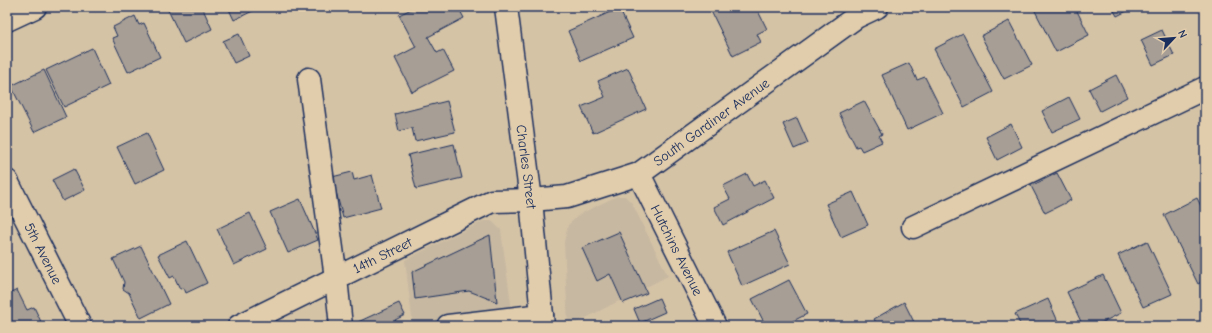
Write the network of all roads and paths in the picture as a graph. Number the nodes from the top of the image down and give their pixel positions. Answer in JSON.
{"nodes":[{"id":1,"x":34,"y":7,"type":"edge"},
{"id":2,"x":506,"y":7,"type":"edge"},
{"id":3,"x":877,"y":7,"type":"edge"},
{"id":4,"x":7,"y":20,"type":"edge"},
{"id":5,"x":308,"y":79,"type":"dead end"},
{"id":6,"x":1205,"y":88,"type":"edge"},
{"id":7,"x":639,"y":174,"type":"junction"},
{"id":8,"x":7,"y":182,"type":"edge"},
{"id":9,"x":531,"y":200,"type":"junction"},
{"id":10,"x":913,"y":227,"type":"dead end"},
{"id":11,"x":336,"y":278,"type":"junction"},
{"id":12,"x":542,"y":320,"type":"edge"},
{"id":13,"x":80,"y":326,"type":"edge"},
{"id":14,"x":239,"y":326,"type":"edge"},
{"id":15,"x":341,"y":326,"type":"edge"},
{"id":16,"x":448,"y":326,"type":"edge"},
{"id":17,"x":715,"y":326,"type":"edge"}],
"edges":[{"from":1,"to":4,"type":"street"},
{"from":2,"to":9,"type":"street","name":"Charles Street"},
{"from":3,"to":7,"type":"street","name":"South Gardiner Avenue"},
{"from":5,"to":11,"type":"street"},
{"from":6,"to":10,"type":"street"},
{"from":7,"to":9,"type":"street","name":"South Gardiner Avenue"},
{"from":7,"to":17,"type":"street","name":"Hutchins Avenue"},
{"from":8,"to":13,"type":"street","name":"5th Avenue"},
{"from":9,"to":11,"type":"street","name":"14th Street"},
{"from":9,"to":12,"type":"street","name":"Charles Street"},
{"from":11,"to":14,"type":"street","name":"14th Street"},
{"from":11,"to":15,"type":"street"},
{"from":12,"to":16,"type":"street"}]}
